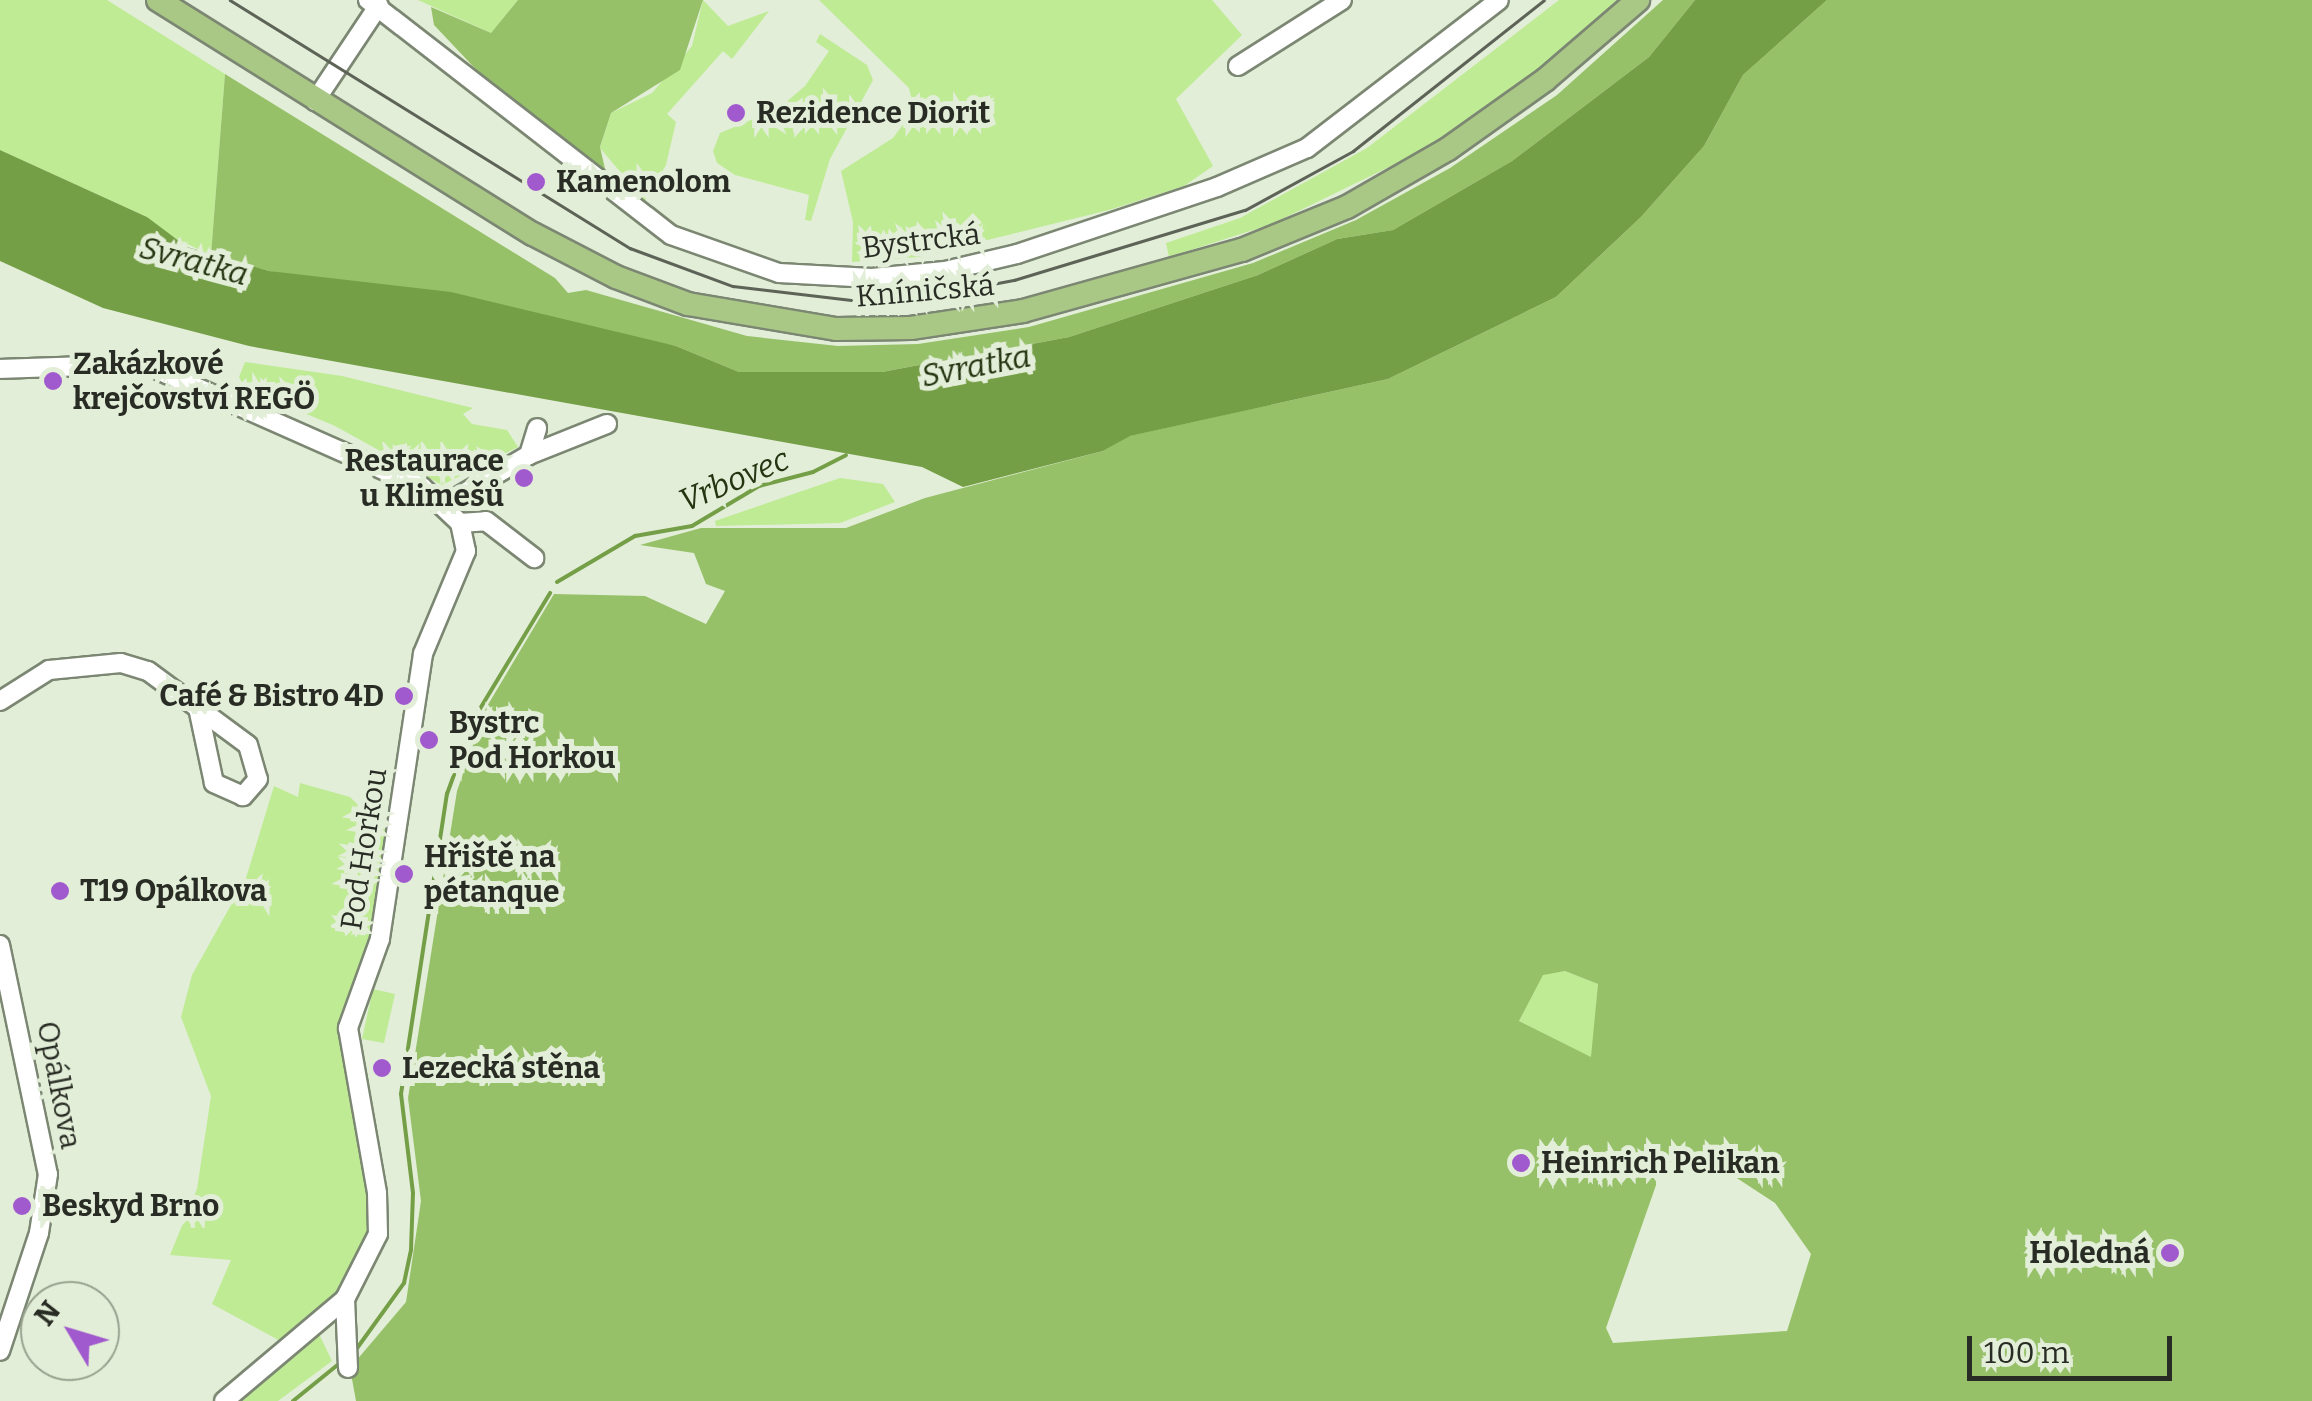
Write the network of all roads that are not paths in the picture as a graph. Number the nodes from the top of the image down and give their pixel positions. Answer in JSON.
{"nodes":[{"id":1,"x":158,"y":0,"type":"edge"},
{"id":2,"x":1342,"y":0,"type":"edge"},
{"id":3,"x":1499,"y":0,"type":"edge"},
{"id":4,"x":1638,"y":0,"type":"edge"},
{"id":5,"x":374,"y":3,"type":"edge"},
{"id":6,"x":1238,"y":66,"type":"dead end"},
{"id":7,"x":315,"y":102,"type":"junction"},
{"id":8,"x":0,"y":369,"type":"edge"},
{"id":9,"x":607,"y":424,"type":"dead end"},
{"id":10,"x":536,"y":428,"type":"dead end"},
{"id":11,"x":529,"y":455,"type":"junction"},
{"id":12,"x":444,"y":505,"type":"junction"},
{"id":13,"x":460,"y":522,"type":"junction"},
{"id":14,"x":534,"y":558,"type":"dead end"},
{"id":15,"x":0,"y":702,"type":"edge"},
{"id":16,"x":198,"y":708,"type":"junction"},
{"id":17,"x":0,"y":945,"type":"edge"},
{"id":18,"x":345,"y":1299,"type":"junction"},
{"id":19,"x":0,"y":1351,"type":"edge"},
{"id":20,"x":346,"y":1359,"type":"dead end"},
{"id":21,"x":224,"y":1401,"type":"edge"}],
"edges":[{"from":1,"to":7,"type":"main road","name":"Kníničská"},
{"from":2,"to":6,"type":"street"},
{"from":3,"to":5,"type":"street","name":"Bystrcká"},
{"from":4,"to":7,"type":"main road","name":"Kníničská"},
{"from":5,"to":7,"type":"street"},
{"from":8,"to":12,"type":"street"},
{"from":9,"to":11,"type":"street"},
{"from":10,"to":11,"type":"street"},
{"from":11,"to":12,"type":"street"},
{"from":12,"to":13,"type":"street"},
{"from":13,"to":14,"type":"street"},
{"from":13,"to":18,"type":"street","name":"Pod Horkou"},
{"from":15,"to":16,"type":"street"},
{"from":16,"to":16,"type":"street"},
{"from":17,"to":19,"type":"street","name":"Opálkova"},
{"from":18,"to":20,"type":"street","name":"Pod Horkou"},
{"from":18,"to":21,"type":"street","name":"Pod Horkou"}]}
